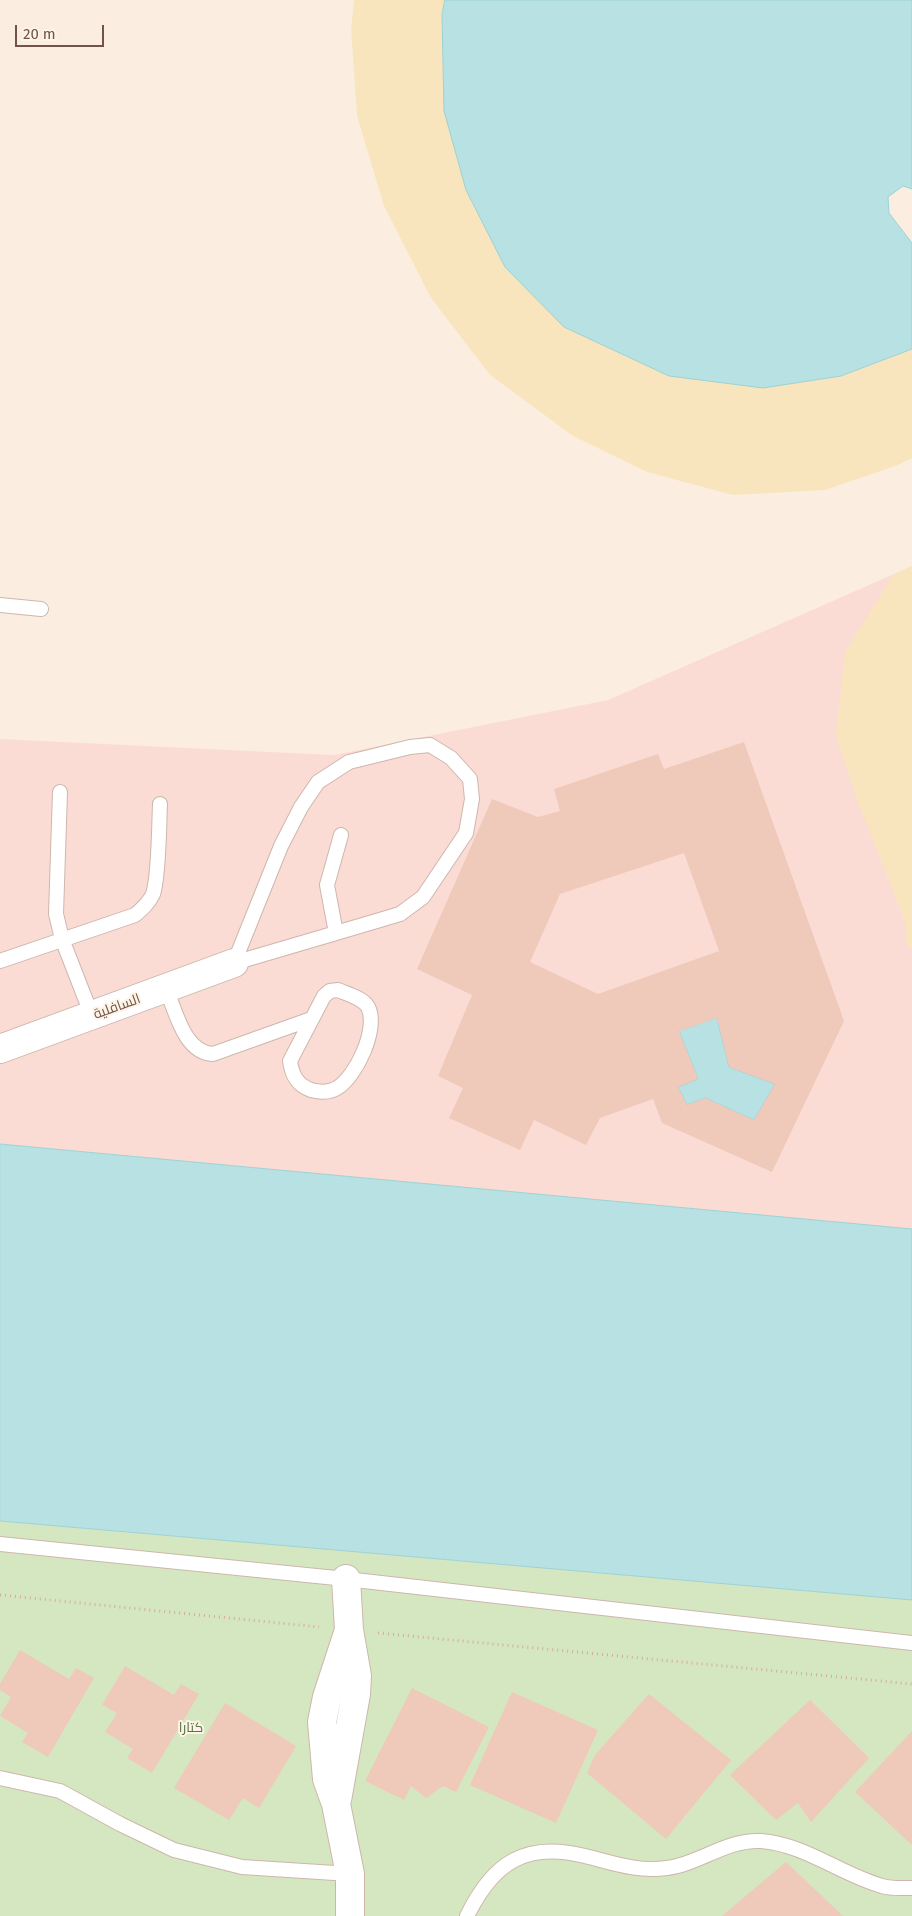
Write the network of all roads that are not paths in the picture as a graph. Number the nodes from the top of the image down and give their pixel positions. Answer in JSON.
{"nodes":[{"id":1,"x":0,"y":605,"type":"edge"},
{"id":2,"x":40,"y":609,"type":"dead end"},
{"id":3,"x":60,"y":792,"type":"dead end"},
{"id":4,"x":160,"y":804,"type":"dead end"},
{"id":5,"x":341,"y":835,"type":"dead end"},
{"id":6,"x":336,"y":933,"type":"junction"},
{"id":7,"x":62,"y":939,"type":"junction"},
{"id":8,"x":0,"y":961,"type":"edge"},
{"id":9,"x":234,"y":963,"type":"junction"},
{"id":10,"x":166,"y":989,"type":"junction"},
{"id":11,"x":92,"y":1016,"type":"junction"},
{"id":12,"x":311,"y":1019,"type":"junction"},
{"id":13,"x":0,"y":1049,"type":"edge"},
{"id":14,"x":0,"y":1544,"type":"edge"},
{"id":15,"x":346,"y":1579,"type":"junction"},
{"id":16,"x":912,"y":1643,"type":"edge"},
{"id":17,"x":0,"y":1778,"type":"edge"},
{"id":18,"x":350,"y":1874,"type":"junction"},
{"id":19,"x":912,"y":1888,"type":"edge"},
{"id":20,"x":350,"y":1916,"type":"edge"},
{"id":21,"x":467,"y":1916,"type":"edge"}],
"edges":[{"from":1,"to":2,"type":"lane"},
{"from":3,"to":7,"type":"lane"},
{"from":4,"to":7,"type":"lane"},
{"from":5,"to":6,"type":"lane"},
{"from":6,"to":9,"type":"lane"},
{"from":6,"to":9,"type":"lane"},
{"from":7,"to":8,"type":"lane"},
{"from":7,"to":11,"type":"lane"},
{"from":9,"to":10,"type":"street","name":"السافلية"},
{"from":10,"to":11,"type":"street","name":"السافلية"},
{"from":10,"to":12,"type":"lane"},
{"from":11,"to":13,"type":"street","name":"السافلية"},
{"from":12,"to":12,"type":"lane"},
{"from":14,"to":15,"type":"lane"},
{"from":15,"to":16,"type":"lane"},
{"from":15,"to":18,"type":"street"},
{"from":17,"to":18,"type":"lane"},
{"from":18,"to":20,"type":"street"},
{"from":19,"to":21,"type":"lane"}]}
